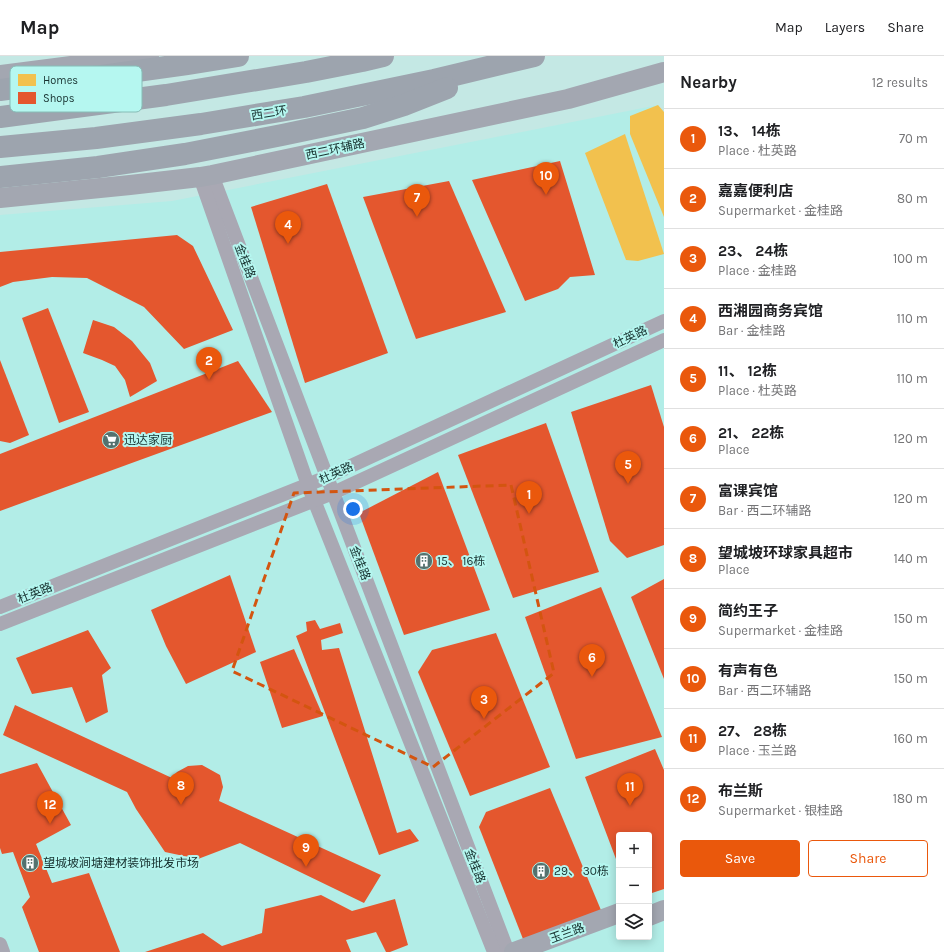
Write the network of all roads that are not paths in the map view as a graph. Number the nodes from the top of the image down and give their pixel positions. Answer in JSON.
{"nodes":[{"id":1,"x":149,"y":56,"type":"edge"},
{"id":2,"x":238,"y":56,"type":"edge"},
{"id":3,"x":383,"y":56,"type":"edge"},
{"id":4,"x":534,"y":56,"type":"edge"},
{"id":5,"x":504,"y":63,"type":"junction"},
{"id":6,"x":71,"y":66,"type":"edge"},
{"id":7,"x":142,"y":70,"type":"edge"},
{"id":8,"x":664,"y":72,"type":"edge"},
{"id":9,"x":10,"y":74,"type":"edge"},
{"id":10,"x":0,"y":75,"type":"edge"},
{"id":11,"x":10,"y":89,"type":"edge"},
{"id":12,"x":0,"y":90,"type":"edge"},
{"id":13,"x":142,"y":97,"type":"edge"},
{"id":14,"x":36,"y":112,"type":"edge"},
{"id":15,"x":0,"y":117,"type":"edge"},
{"id":16,"x":0,"y":147,"type":"edge"},
{"id":17,"x":206,"y":176,"type":"junction"},
{"id":18,"x":0,"y":177,"type":"edge"},
{"id":19,"x":0,"y":198,"type":"edge"},
{"id":20,"x":664,"y":321,"type":"edge"},
{"id":21,"x":664,"y":340,"type":"edge"},
{"id":22,"x":327,"y":477,"type":"junction"},
{"id":23,"x":308,"y":485,"type":"junction"},
{"id":24,"x":333,"y":493,"type":"junction"},
{"id":25,"x":314,"y":500,"type":"junction"},
{"id":26,"x":0,"y":607,"type":"edge"},
{"id":27,"x":0,"y":624,"type":"edge"},
{"id":28,"x":664,"y":897,"type":"edge"},
{"id":29,"x":652,"y":901,"type":"edge"},
{"id":30,"x":664,"y":910,"type":"edge"},
{"id":31,"x":616,"y":914,"type":"edge"},
{"id":32,"x":652,"y":915,"type":"edge"},
{"id":33,"x":616,"y":928,"type":"edge"},
{"id":34,"x":0,"y":944,"type":"edge"},
{"id":35,"x":3,"y":952,"type":"edge"},
{"id":36,"x":494,"y":952,"type":"edge"},
{"id":37,"x":508,"y":952,"type":"edge"},
{"id":38,"x":514,"y":952,"type":"edge"},
{"id":39,"x":553,"y":952,"type":"edge"}],
"edges":[{"from":1,"to":6,"type":"street"},
{"from":2,"to":7,"type":"highway"},
{"from":3,"to":13,"type":"highway"},
{"from":4,"to":5,"type":"highway","name":"西二环"},
{"from":5,"to":16,"type":"highway","name":"西二环"},
{"from":5,"to":18,"type":"highway"},
{"from":8,"to":17,"type":"street","name":"西二环辅路"},
{"from":9,"to":10,"type":"street"},
{"from":11,"to":12,"type":"highway"},
{"from":14,"to":15,"type":"highway"},
{"from":17,"to":19,"type":"street","name":"西二环辅路"},
{"from":17,"to":22,"type":"street","name":"金桂路"},
{"from":17,"to":23,"type":"street","name":"金桂路"},
{"from":20,"to":22,"type":"street","name":"杜英路"},
{"from":21,"to":24,"type":"street","name":"杜英路"},
{"from":22,"to":23,"type":"street","name":"杜英路"},
{"from":22,"to":24,"type":"street","name":"金桂路"},
{"from":23,"to":25,"type":"street","name":"金桂路"},
{"from":23,"to":26,"type":"street","name":"杜英路"},
{"from":24,"to":25,"type":"street","name":"杜英路"},
{"from":24,"to":37,"type":"street","name":"金桂路"},
{"from":25,"to":27,"type":"street","name":"杜英路"},
{"from":25,"to":36,"type":"street","name":"金桂路"},
{"from":28,"to":29,"type":"street"},
{"from":30,"to":32,"type":"street"},
{"from":31,"to":38,"type":"street","name":"玉兰路"},
{"from":33,"to":39,"type":"street","name":"玉兰路"},
{"from":34,"to":35,"type":"street"}]}
